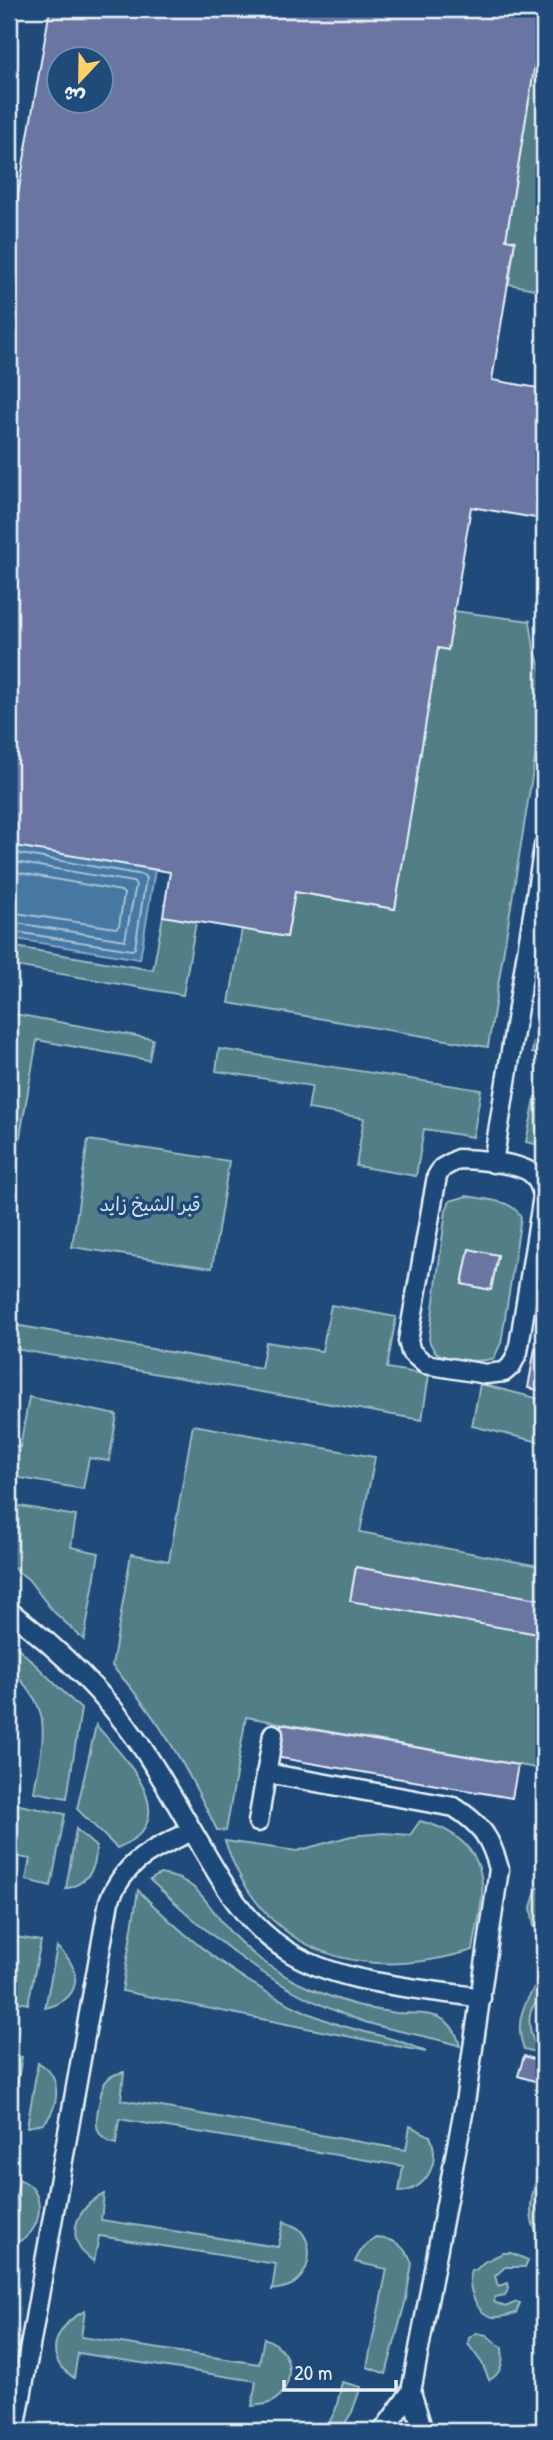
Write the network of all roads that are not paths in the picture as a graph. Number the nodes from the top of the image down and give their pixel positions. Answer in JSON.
{"nodes":[{"id":1,"x":544,"y":846,"type":"edge"},
{"id":2,"x":493,"y":1163,"type":"junction"},
{"id":3,"x":9,"y":1611,"type":"edge"},
{"id":4,"x":273,"y":1734,"type":"dead end"},
{"id":5,"x":266,"y":1773,"type":"junction"},
{"id":6,"x":258,"y":1822,"type":"dead end"},
{"id":7,"x":192,"y":1831,"type":"junction"},
{"id":8,"x":481,"y":1997,"type":"junction"},
{"id":9,"x":411,"y":2392,"type":"junction"},
{"id":10,"x":15,"y":2431,"type":"edge"},
{"id":11,"x":383,"y":2431,"type":"edge"},
{"id":12,"x":423,"y":2431,"type":"edge"}],
"edges":[{"from":1,"to":2,"type":"lane"},
{"from":2,"to":2,"type":"lane"},
{"from":3,"to":7,"type":"lane"},
{"from":4,"to":5,"type":"lane"},
{"from":5,"to":6,"type":"lane"},
{"from":5,"to":8,"type":"lane"},
{"from":7,"to":8,"type":"lane"},
{"from":7,"to":10,"type":"lane"},
{"from":8,"to":9,"type":"lane"},
{"from":9,"to":11,"type":"lane"},
{"from":9,"to":12,"type":"lane"}]}
